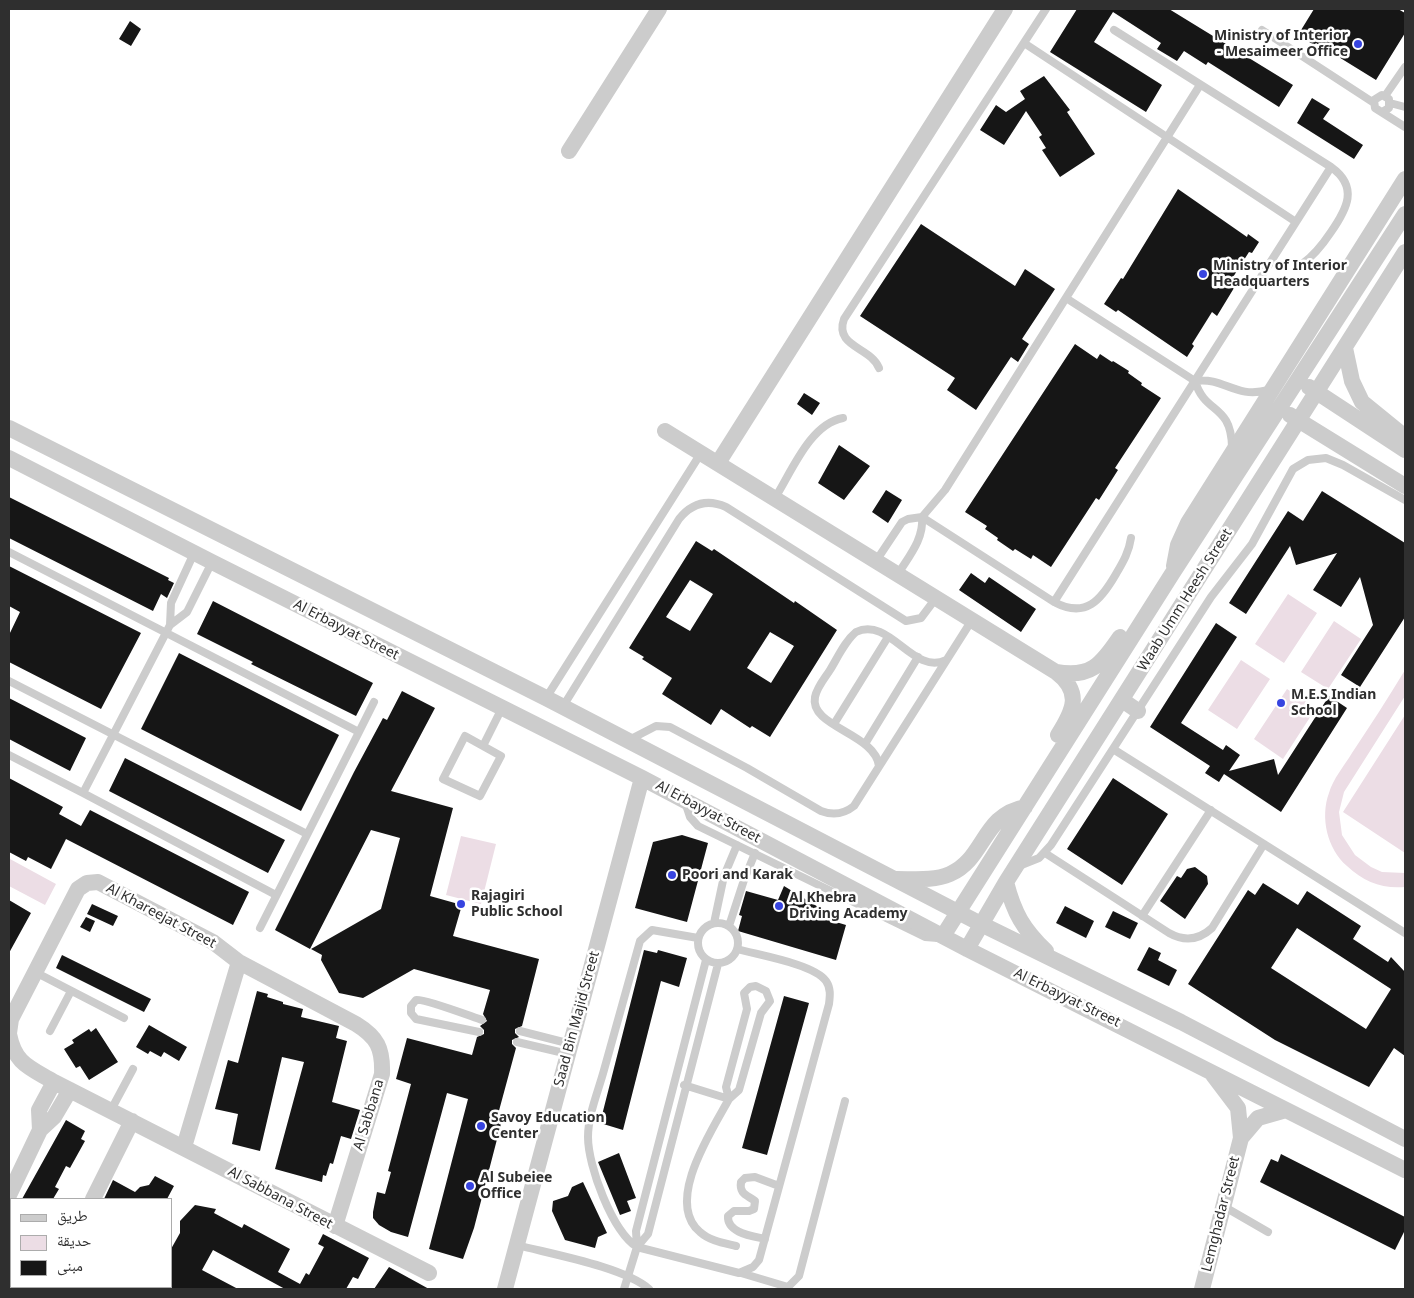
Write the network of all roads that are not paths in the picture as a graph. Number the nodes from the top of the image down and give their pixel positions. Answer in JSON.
{"nodes":[{"id":1,"x":658,"y":9,"type":"edge"},
{"id":2,"x":1005,"y":9,"type":"edge"},
{"id":3,"x":1046,"y":9,"type":"edge"},
{"id":4,"x":1114,"y":30,"type":"dead end"},
{"id":5,"x":1262,"y":30,"type":"dead end"},
{"id":6,"x":1024,"y":43,"type":"junction"},
{"id":7,"x":1405,"y":68,"type":"edge"},
{"id":8,"x":1200,"y":85,"type":"junction"},
{"id":9,"x":1385,"y":96,"type":"junction"},
{"id":10,"x":1374,"y":103,"type":"junction"},
{"id":11,"x":1390,"y":103,"type":"junction"},
{"id":12,"x":1405,"y":106,"type":"edge"},
{"id":13,"x":1382,"y":112,"type":"junction"},
{"id":14,"x":1405,"y":127,"type":"edge"},
{"id":15,"x":1166,"y":138,"type":"junction"},
{"id":16,"x":569,"y":151,"type":"dead end"},
{"id":17,"x":1331,"y":167,"type":"junction"},
{"id":18,"x":1401,"y":186,"type":"edge"},
{"id":19,"x":1403,"y":218,"type":"edge"},
{"id":20,"x":1296,"y":222,"type":"junction"},
{"id":21,"x":1405,"y":252,"type":"edge"},
{"id":22,"x":1302,"y":264,"type":"dead end"},
{"id":23,"x":1066,"y":298,"type":"junction"},
{"id":24,"x":1345,"y":348,"type":"junction"},
{"id":25,"x":879,"y":368,"type":"dead end"},
{"id":26,"x":1298,"y":379,"type":"junction"},
{"id":27,"x":1195,"y":381,"type":"junction"},
{"id":28,"x":1272,"y":390,"type":"junction"},
{"id":29,"x":1317,"y":392,"type":"junction"},
{"id":30,"x":1279,"y":408,"type":"junction"},
{"id":31,"x":844,"y":418,"type":"dead end"},
{"id":32,"x":1299,"y":420,"type":"junction"},
{"id":33,"x":9,"y":428,"type":"edge"},
{"id":34,"x":665,"y":430,"type":"dead end"},
{"id":35,"x":1405,"y":437,"type":"edge"},
{"id":36,"x":1405,"y":450,"type":"edge"},
{"id":37,"x":701,"y":453,"type":"junction"},
{"id":38,"x":1232,"y":453,"type":"junction"},
{"id":39,"x":9,"y":458,"type":"edge"},
{"id":40,"x":718,"y":463,"type":"junction"},
{"id":41,"x":1405,"y":486,"type":"edge"},
{"id":42,"x":775,"y":498,"type":"junction"},
{"id":43,"x":1405,"y":500,"type":"edge"},
{"id":44,"x":922,"y":517,"type":"junction"},
{"id":45,"x":1131,"y":538,"type":"dead end"},
{"id":46,"x":9,"y":552,"type":"edge"},
{"id":47,"x":194,"y":553,"type":"junction"},
{"id":48,"x":876,"y":561,"type":"junction"},
{"id":49,"x":212,"y":562,"type":"junction"},
{"id":50,"x":898,"y":574,"type":"junction"},
{"id":51,"x":1172,"y":574,"type":"junction"},
{"id":52,"x":936,"y":598,"type":"junction"},
{"id":53,"x":1054,"y":602,"type":"junction"},
{"id":54,"x":972,"y":620,"type":"junction"},
{"id":55,"x":1143,"y":620,"type":"junction"},
{"id":56,"x":170,"y":624,"type":"junction"},
{"id":57,"x":165,"y":633,"type":"junction"},
{"id":58,"x":888,"y":637,"type":"junction"},
{"id":59,"x":918,"y":657,"type":"junction"},
{"id":60,"x":946,"y":660,"type":"junction"},
{"id":61,"x":1056,"y":672,"type":"junction"},
{"id":62,"x":9,"y":681,"type":"edge"},
{"id":63,"x":546,"y":698,"type":"junction"},
{"id":64,"x":1122,"y":700,"type":"junction"},
{"id":65,"x":374,"y":702,"type":"dead end"},
{"id":66,"x":502,"y":708,"type":"junction"},
{"id":67,"x":562,"y":708,"type":"junction"},
{"id":68,"x":1138,"y":711,"type":"junction"},
{"id":69,"x":834,"y":724,"type":"junction"},
{"id":70,"x":359,"y":732,"type":"junction"},
{"id":71,"x":113,"y":735,"type":"junction"},
{"id":72,"x":628,"y":741,"type":"junction"},
{"id":73,"x":865,"y":744,"type":"junction"},
{"id":74,"x":483,"y":746,"type":"junction"},
{"id":75,"x":1113,"y":749,"type":"junction"},
{"id":76,"x":9,"y":755,"type":"edge"},
{"id":77,"x":1053,"y":763,"type":"junction"},
{"id":78,"x":879,"y":766,"type":"junction"},
{"id":79,"x":642,"y":778,"type":"junction"},
{"id":80,"x":83,"y":793,"type":"junction"},
{"id":81,"x":685,"y":800,"type":"junction"},
{"id":82,"x":1025,"y":807,"type":"junction"},
{"id":83,"x":1211,"y":810,"type":"junction"},
{"id":84,"x":307,"y":834,"type":"junction"},
{"id":85,"x":1264,"y":844,"type":"junction"},
{"id":86,"x":737,"y":845,"type":"junction"},
{"id":87,"x":755,"y":853,"type":"junction"},
{"id":88,"x":1045,"y":853,"type":"junction"},
{"id":89,"x":1015,"y":868,"type":"junction"},
{"id":90,"x":894,"y":879,"type":"junction"},
{"id":91,"x":1006,"y":882,"type":"junction"},
{"id":92,"x":276,"y":895,"type":"junction"},
{"id":93,"x":958,"y":912,"type":"junction"},
{"id":94,"x":1142,"y":916,"type":"junction"},
{"id":95,"x":714,"y":923,"type":"junction"},
{"id":96,"x":980,"y":924,"type":"junction"},
{"id":97,"x":729,"y":926,"type":"junction"},
{"id":98,"x":260,"y":928,"type":"dead end"},
{"id":99,"x":1405,"y":933,"type":"edge"},
{"id":100,"x":943,"y":936,"type":"junction"},
{"id":101,"x":698,"y":938,"type":"junction"},
{"id":102,"x":737,"y":949,"type":"junction"},
{"id":103,"x":967,"y":949,"type":"junction"},
{"id":104,"x":706,"y":960,"type":"junction"},
{"id":105,"x":239,"y":962,"type":"junction"},
{"id":106,"x":1056,"y":962,"type":"junction"},
{"id":107,"x":718,"y":964,"type":"junction"},
{"id":108,"x":35,"y":972,"type":"junction"},
{"id":109,"x":71,"y":991,"type":"junction"},
{"id":110,"x":124,"y":1018,"type":"dead end"},
{"id":111,"x":482,"y":1020,"type":"dead end"},
{"id":112,"x":520,"y":1030,"type":"dead end"},
{"id":113,"x":50,"y":1031,"type":"dead end"},
{"id":114,"x":479,"y":1032,"type":"dead end"},
{"id":115,"x":9,"y":1034,"type":"edge"},
{"id":116,"x":518,"y":1042,"type":"dead end"},
{"id":117,"x":570,"y":1049,"type":"junction"},
{"id":118,"x":11,"y":1050,"type":"edge"},
{"id":119,"x":133,"y":1068,"type":"dead end"},
{"id":120,"x":1209,"y":1070,"type":"junction"},
{"id":121,"x":54,"y":1082,"type":"junction"},
{"id":122,"x":675,"y":1082,"type":"junction"},
{"id":123,"x":687,"y":1085,"type":"junction"},
{"id":124,"x":70,"y":1090,"type":"junction"},
{"id":125,"x":729,"y":1099,"type":"junction"},
{"id":126,"x":845,"y":1101,"type":"dead end"},
{"id":127,"x":111,"y":1110,"type":"junction"},
{"id":128,"x":1286,"y":1110,"type":"junction"},
{"id":129,"x":132,"y":1121,"type":"junction"},
{"id":130,"x":40,"y":1130,"type":"junction"},
{"id":131,"x":1241,"y":1138,"type":"junction"},
{"id":132,"x":1405,"y":1139,"type":"edge"},
{"id":133,"x":184,"y":1147,"type":"junction"},
{"id":134,"x":15,"y":1166,"type":"edge"},
{"id":135,"x":1405,"y":1170,"type":"edge"},
{"id":136,"x":779,"y":1186,"type":"junction"},
{"id":137,"x":9,"y":1195,"type":"edge"},
{"id":138,"x":94,"y":1198,"type":"edge"},
{"id":139,"x":1223,"y":1206,"type":"junction"},
{"id":140,"x":335,"y":1226,"type":"junction"},
{"id":141,"x":1268,"y":1232,"type":"dead end"},
{"id":142,"x":765,"y":1239,"type":"junction"},
{"id":143,"x":515,"y":1245,"type":"junction"},
{"id":144,"x":637,"y":1246,"type":"junction"},
{"id":145,"x":736,"y":1246,"type":"dead end"},
{"id":146,"x":429,"y":1273,"type":"dead end"},
{"id":147,"x":739,"y":1273,"type":"junction"},
{"id":148,"x":628,"y":1278,"type":"junction"},
{"id":149,"x":505,"y":1289,"type":"edge"},
{"id":150,"x":624,"y":1289,"type":"edge"},
{"id":151,"x":649,"y":1289,"type":"edge"},
{"id":152,"x":1202,"y":1289,"type":"edge"}],
"edges":[{"from":1,"to":16,"type":"street"},
{"from":2,"to":40,"type":"street"},
{"from":3,"to":6,"type":"lane"},
{"from":4,"to":8,"type":"lane"},
{"from":5,"to":10,"type":"lane"},
{"from":6,"to":15,"type":"lane"},
{"from":6,"to":25,"type":"lane"},
{"from":7,"to":9,"type":"lane"},
{"from":8,"to":15,"type":"lane"},
{"from":8,"to":17,"type":"lane"},
{"from":9,"to":10,"type":"lane"},
{"from":9,"to":11,"type":"lane"},
{"from":10,"to":13,"type":"lane"},
{"from":11,"to":12,"type":"lane"},
{"from":11,"to":13,"type":"lane"},
{"from":13,"to":14,"type":"lane"},
{"from":15,"to":20,"type":"lane"},
{"from":15,"to":23,"type":"lane"},
{"from":17,"to":20,"type":"lane"},
{"from":17,"to":22,"type":"lane"},
{"from":18,"to":19,"type":"street"},
{"from":18,"to":28,"type":"street","name":"Waab Umm Heesh Street"},
{"from":19,"to":26,"type":"street","name":"Waab Umm Heesh Street"},
{"from":20,"to":27,"type":"lane"},
{"from":21,"to":24,"type":"street","name":"Waab Umm Heesh Street"},
{"from":23,"to":27,"type":"lane"},
{"from":23,"to":44,"type":"lane"},
{"from":24,"to":29,"type":"street","name":"Waab Umm Heesh Street"},
{"from":24,"to":35,"type":"street"},
{"from":26,"to":29,"type":"street"},
{"from":26,"to":30,"type":"street","name":"Waab Umm Heesh Street"},
{"from":27,"to":28,"type":"lane"},
{"from":27,"to":38,"type":"lane"},
{"from":27,"to":53,"type":"lane"},
{"from":28,"to":38,"type":"street","name":"Waab Umm Heesh Street"},
{"from":29,"to":32,"type":"street","name":"Waab Umm Heesh Street"},
{"from":29,"to":36,"type":"street"},
{"from":30,"to":32,"type":"street"},
{"from":30,"to":51,"type":"street","name":"Waab Umm Heesh Street"},
{"from":31,"to":42,"type":"lane"},
{"from":32,"to":41,"type":"street"},
{"from":32,"to":64,"type":"street","name":"Waab Umm Heesh Street"},
{"from":33,"to":63,"type":"street","name":"Al Erbayyat Street"},
{"from":34,"to":37,"type":"street"},
{"from":37,"to":40,"type":"street"},
{"from":37,"to":63,"type":"lane"},
{"from":38,"to":51,"type":"street","name":"Waab Umm Heesh Street"},
{"from":39,"to":47,"type":"street","name":"Al Erbayyat Street"},
{"from":40,"to":42,"type":"street"},
{"from":42,"to":48,"type":"street"},
{"from":43,"to":68,"type":"lane"},
{"from":44,"to":48,"type":"lane"},
{"from":44,"to":50,"type":"lane"},
{"from":44,"to":53,"type":"lane"},
{"from":45,"to":53,"type":"lane"},
{"from":46,"to":57,"type":"lane"},
{"from":47,"to":49,"type":"street","name":"Al Erbayyat Street"},
{"from":47,"to":56,"type":"lane"},
{"from":48,"to":50,"type":"street"},
{"from":49,"to":56,"type":"lane"},
{"from":49,"to":66,"type":"street","name":"Al Erbayyat Street"},
{"from":50,"to":52,"type":"street"},
{"from":51,"to":55,"type":"street","name":"Waab Umm Heesh Street"},
{"from":52,"to":54,"type":"street"},
{"from":52,"to":67,"type":"lane"},
{"from":54,"to":60,"type":"lane"},
{"from":54,"to":61,"type":"street"},
{"from":55,"to":61,"type":"street"},
{"from":55,"to":77,"type":"street","name":"Waab Umm Heesh Street"},
{"from":56,"to":57,"type":"lane"},
{"from":57,"to":70,"type":"lane"},
{"from":57,"to":71,"type":"lane"},
{"from":58,"to":59,"type":"lane"},
{"from":58,"to":69,"type":"lane"},
{"from":58,"to":69,"type":"lane"},
{"from":59,"to":60,"type":"lane"},
{"from":59,"to":73,"type":"lane"},
{"from":60,"to":78,"type":"lane"},
{"from":61,"to":77,"type":"street"},
{"from":62,"to":71,"type":"lane"},
{"from":63,"to":67,"type":"street","name":"Al Erbayyat Street"},
{"from":64,"to":68,"type":"street"},
{"from":64,"to":89,"type":"street","name":"Waab Umm Heesh Street"},
{"from":65,"to":70,"type":"lane"},
{"from":66,"to":74,"type":"lane"},
{"from":66,"to":79,"type":"street","name":"Al Erbayyat Street"},
{"from":67,"to":72,"type":"street","name":"Al Erbayyat Street"},
{"from":68,"to":75,"type":"lane"},
{"from":69,"to":73,"type":"lane"},
{"from":70,"to":84,"type":"lane"},
{"from":71,"to":80,"type":"lane"},
{"from":71,"to":84,"type":"lane"},
{"from":72,"to":78,"type":"lane"},
{"from":72,"to":90,"type":"street","name":"Al Erbayyat Street"},
{"from":73,"to":78,"type":"lane"},
{"from":74,"to":74,"type":"lane"},
{"from":75,"to":83,"type":"lane"},
{"from":75,"to":88,"type":"lane"},
{"from":76,"to":80,"type":"lane"},
{"from":77,"to":82,"type":"street","name":"Waab Umm Heesh Street"},
{"from":79,"to":81,"type":"street","name":"Al Erbayyat Street"},
{"from":79,"to":117,"type":"street","name":"Saad Bin Majid Street"},
{"from":80,"to":92,"type":"lane"},
{"from":81,"to":86,"type":"lane"},
{"from":81,"to":100,"type":"street","name":"Al Erbayyat Street"},
{"from":82,"to":90,"type":"street"},
{"from":82,"to":93,"type":"street","name":"Waab Umm Heesh Street"},
{"from":83,"to":85,"type":"lane"},
{"from":83,"to":94,"type":"lane"},
{"from":84,"to":92,"type":"lane"},
{"from":85,"to":94,"type":"lane"},
{"from":85,"to":99,"type":"lane"},
{"from":86,"to":87,"type":"lane"},
{"from":86,"to":95,"type":"lane"},
{"from":87,"to":97,"type":"lane"},
{"from":87,"to":100,"type":"lane"},
{"from":88,"to":89,"type":"lane"},
{"from":88,"to":94,"type":"lane"},
{"from":89,"to":91,"type":"street","name":"Waab Umm Heesh Street"},
{"from":90,"to":93,"type":"street","name":"Al Erbayyat Street"},
{"from":91,"to":96,"type":"street","name":"Waab Umm Heesh Street"},
{"from":91,"to":106,"type":"street"},
{"from":92,"to":98,"type":"lane"},
{"from":93,"to":96,"type":"street","name":"Al Erbayyat Street"},
{"from":93,"to":100,"type":"street","name":"Waab Umm Heesh Street"},
{"from":95,"to":97,"type":"lane"},
{"from":95,"to":101,"type":"lane"},
{"from":96,"to":103,"type":"street","name":"Waab Umm Heesh Street"},
{"from":96,"to":106,"type":"street","name":"Al Erbayyat Street"},
{"from":97,"to":102,"type":"lane"},
{"from":100,"to":103,"type":"street","name":"Al Erbayyat Street"},
{"from":101,"to":104,"type":"lane"},
{"from":101,"to":144,"type":"lane"},
{"from":102,"to":107,"type":"lane"},
{"from":102,"to":136,"type":"lane"},
{"from":103,"to":120,"type":"street","name":"Al Erbayyat Street"},
{"from":104,"to":107,"type":"lane"},
{"from":104,"to":122,"type":"lane"},
{"from":105,"to":108,"type":"street","name":"Al Khareejat Street"},
{"from":105,"to":133,"type":"street"},
{"from":105,"to":140,"type":"street","name":"Al Sabbana"},
{"from":106,"to":132,"type":"street","name":"Al Erbayyat Street"},
{"from":107,"to":123,"type":"lane"},
{"from":108,"to":109,"type":"lane"},
{"from":108,"to":115,"type":"street","name":"Al Khareejat Street"},
{"from":109,"to":110,"type":"lane"},
{"from":109,"to":113,"type":"lane"},
{"from":111,"to":114,"type":"lane"},
{"from":112,"to":117,"type":"lane"},
{"from":115,"to":118,"type":"street","name":"Al Khareejat Street"},
{"from":116,"to":117,"type":"lane"},
{"from":117,"to":143,"type":"street","name":"Saad Bin Majid Street"},
{"from":118,"to":121,"type":"street","name":"Al Sabbana Street"},
{"from":119,"to":127,"type":"lane"},
{"from":120,"to":128,"type":"street","name":"Al Erbayyat Street"},
{"from":120,"to":131,"type":"street","name":"Lemghadar Street"},
{"from":121,"to":124,"type":"street","name":"Al Sabbana Street"},
{"from":121,"to":130,"type":"street"},
{"from":122,"to":123,"type":"lane"},
{"from":122,"to":144,"type":"lane"},
{"from":123,"to":125,"type":"lane"},
{"from":123,"to":144,"type":"lane"},
{"from":124,"to":127,"type":"street","name":"Al Sabbana Street"},
{"from":124,"to":130,"type":"street"},
{"from":125,"to":125,"type":"lane"},
{"from":125,"to":145,"type":"lane"},
{"from":126,"to":147,"type":"lane"},
{"from":127,"to":129,"type":"street","name":"Al Sabbana Street"},
{"from":128,"to":131,"type":"street","name":"Lemghadar Street"},
{"from":128,"to":135,"type":"street","name":"Al Erbayyat Street"},
{"from":129,"to":133,"type":"street","name":"Al Sabbana Street"},
{"from":129,"to":138,"type":"street"},
{"from":130,"to":134,"type":"street"},
{"from":131,"to":139,"type":"street","name":"Lemghadar Street"},
{"from":133,"to":140,"type":"street","name":"Al Sabbana Street"},
{"from":134,"to":137,"type":"street"},
{"from":136,"to":142,"type":"lane"},
{"from":136,"to":142,"type":"lane"},
{"from":139,"to":141,"type":"lane"},
{"from":139,"to":152,"type":"street","name":"Lemghadar Street"},
{"from":140,"to":146,"type":"street","name":"Al Sabbana Street"},
{"from":142,"to":147,"type":"lane"},
{"from":143,"to":148,"type":"lane"},
{"from":143,"to":149,"type":"street","name":"Saad Bin Majid Street"},
{"from":144,"to":147,"type":"lane"},
{"from":144,"to":148,"type":"lane"},
{"from":148,"to":150,"type":"lane"},
{"from":148,"to":151,"type":"lane"}]}
